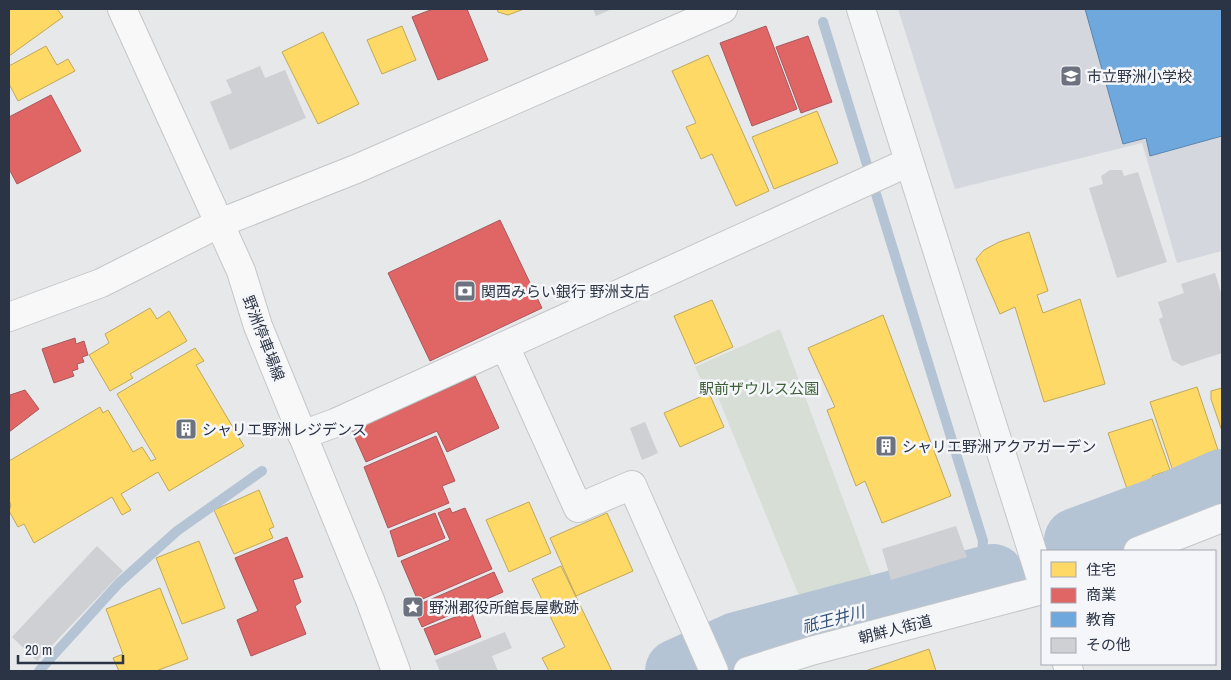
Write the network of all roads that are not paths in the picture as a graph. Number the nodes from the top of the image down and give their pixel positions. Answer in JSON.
{"nodes":[{"id":1,"x":122,"y":9,"type":"edge"},
{"id":2,"x":723,"y":9,"type":"edge"},
{"id":3,"x":861,"y":9,"type":"edge"},
{"id":4,"x":909,"y":162,"type":"junction"},
{"id":5,"x":220,"y":223,"type":"junction"},
{"id":6,"x":9,"y":317,"type":"edge"},
{"id":7,"x":505,"y":346,"type":"junction"},
{"id":8,"x":302,"y":435,"type":"junction"},
{"id":9,"x":1222,"y":518,"type":"edge"},
{"id":10,"x":1141,"y":550,"type":"edge"},
{"id":11,"x":1041,"y":579,"type":"edge"},
{"id":12,"x":1041,"y":590,"type":"edge"},
{"id":13,"x":713,"y":668,"type":"edge"},
{"id":14,"x":396,"y":671,"type":"edge"},
{"id":15,"x":748,"y":671,"type":"edge"}],
"edges":[{"from":1,"to":5,"type":"street","name":"野洲停車場線"},
{"from":2,"to":5,"type":"street"},
{"from":3,"to":4,"type":"street"},
{"from":4,"to":7,"type":"street"},
{"from":4,"to":11,"type":"street"},
{"from":5,"to":6,"type":"street"},
{"from":5,"to":8,"type":"street","name":"野洲停車場線"},
{"from":7,"to":8,"type":"street"},
{"from":7,"to":13,"type":"street"},
{"from":8,"to":14,"type":"street","name":"野洲停車場線"},
{"from":9,"to":10,"type":"street"},
{"from":12,"to":15,"type":"street","name":"朝鮮人街道"}]}
